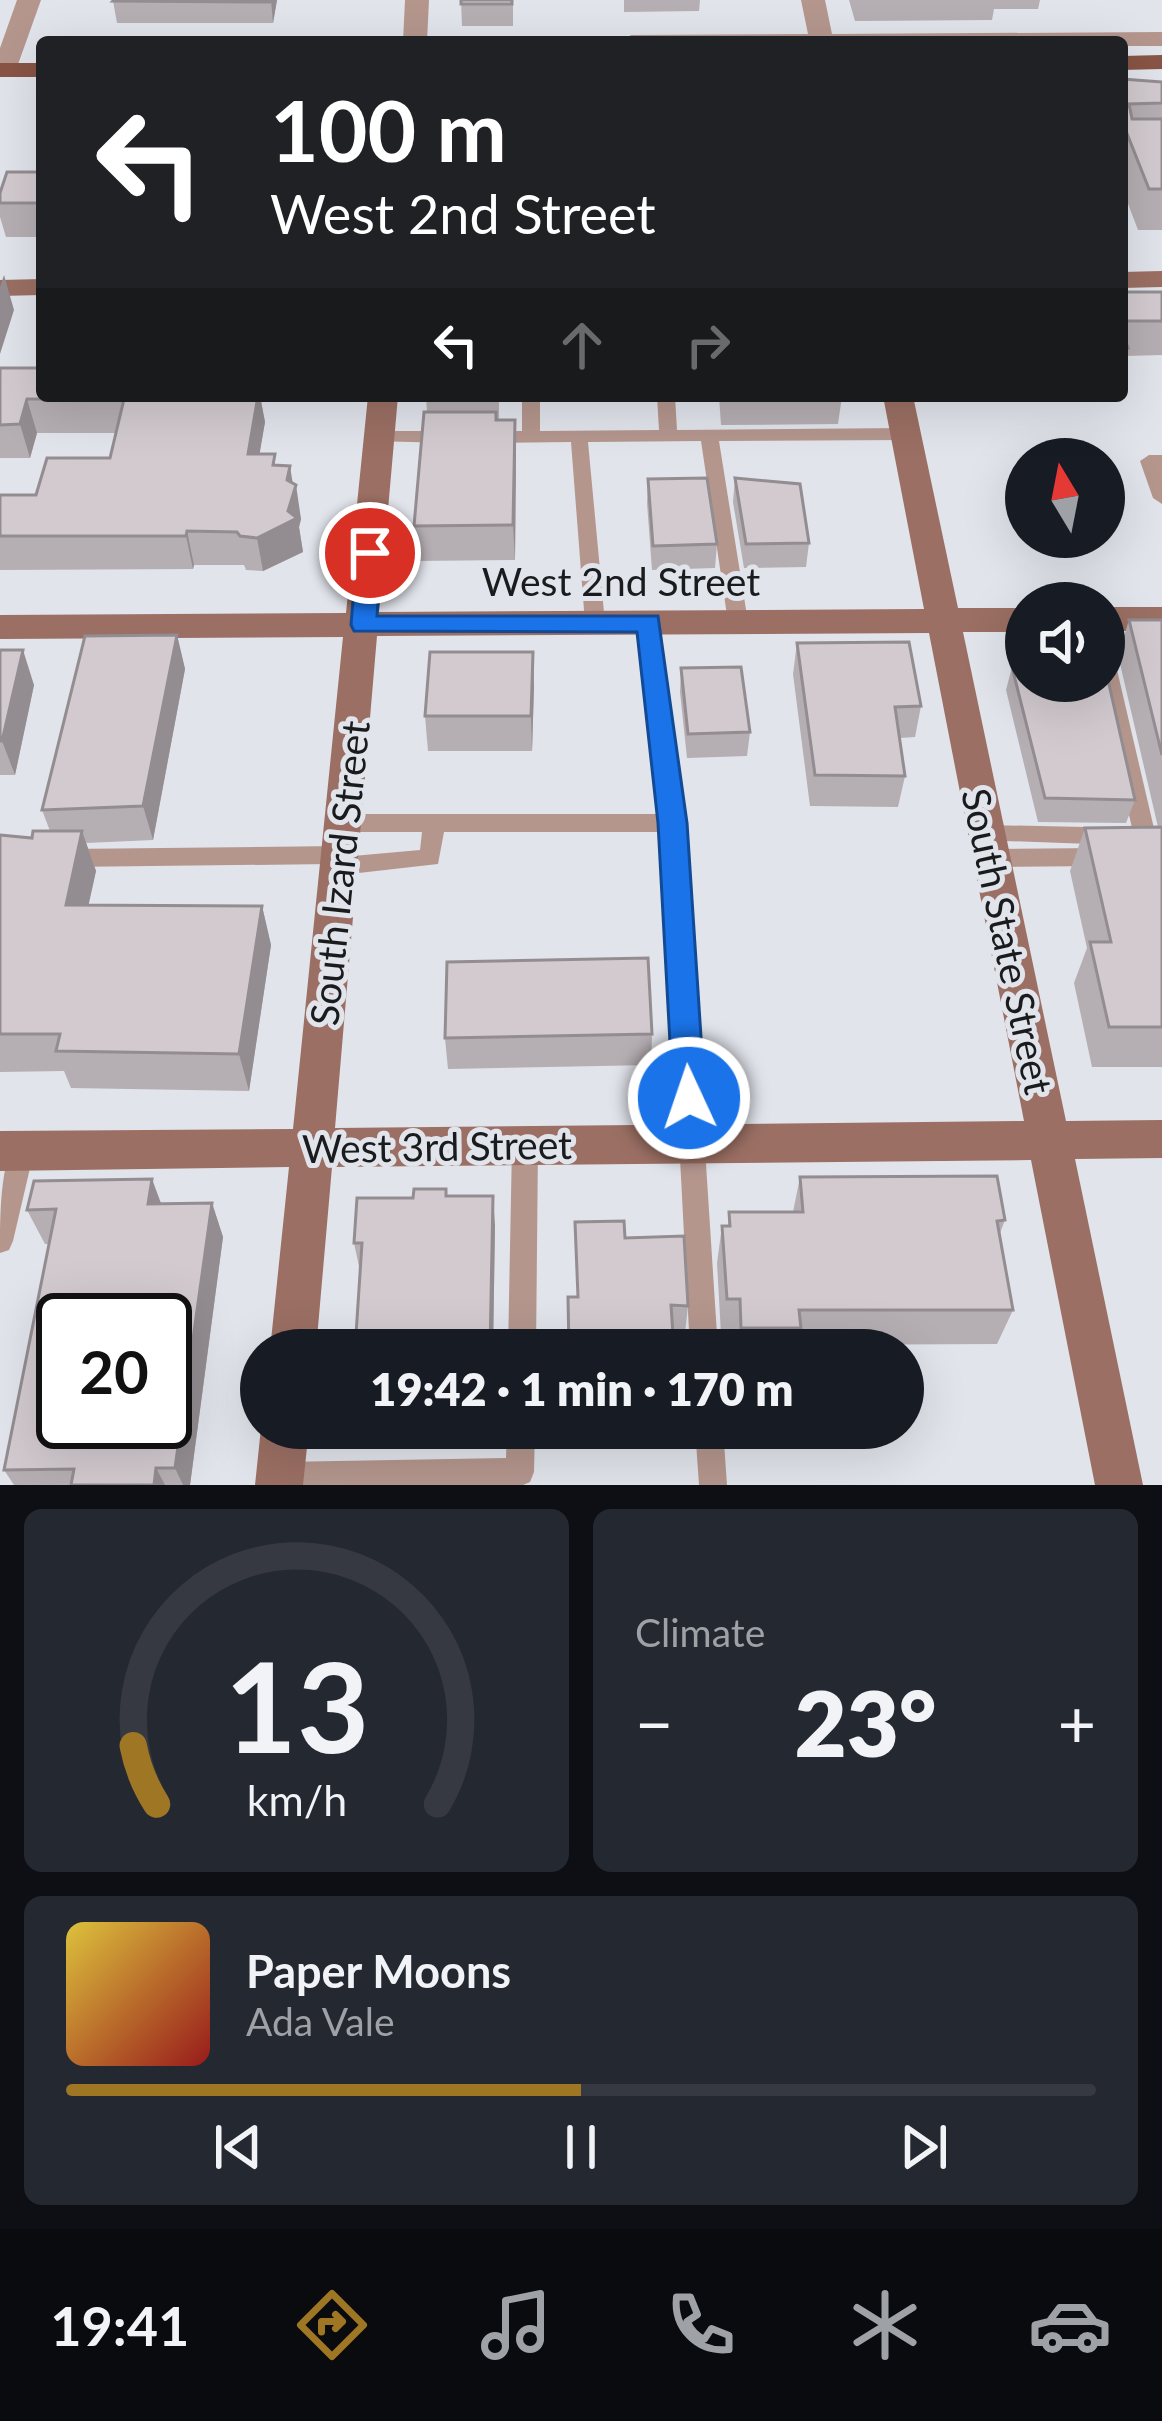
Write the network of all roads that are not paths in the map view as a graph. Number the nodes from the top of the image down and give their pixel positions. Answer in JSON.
{"nodes":[{"id":1,"x":28,"y":0,"type":"edge"},
{"id":2,"x":417,"y":0,"type":"edge"},
{"id":3,"x":814,"y":0,"type":"edge"},
{"id":4,"x":416,"y":36,"type":"edge"},
{"id":5,"x":821,"y":36,"type":"edge"},
{"id":6,"x":1128,"y":38,"type":"edge"},
{"id":7,"x":1162,"y":38,"type":"edge"},
{"id":8,"x":6,"y":44,"type":"edge"},
{"id":9,"x":36,"y":71,"type":"edge"},
{"id":10,"x":1,"y":78,"type":"edge"},
{"id":11,"x":1128,"y":88,"type":"edge"},
{"id":12,"x":1162,"y":88,"type":"edge"},
{"id":13,"x":36,"y":93,"type":"edge"},
{"id":14,"x":1162,"y":279,"type":"edge"},
{"id":15,"x":1128,"y":280,"type":"edge"},
{"id":16,"x":36,"y":287,"type":"edge"},
{"id":17,"x":0,"y":288,"type":"edge"},
{"id":18,"x":382,"y":402,"type":"edge"},
{"id":19,"x":531,"y":402,"type":"edge"},
{"id":20,"x":666,"y":402,"type":"edge"},
{"id":21,"x":899,"y":402,"type":"edge"},
{"id":22,"x":905,"y":434,"type":"junction"},
{"id":23,"x":709,"y":435,"type":"junction"},
{"id":24,"x":579,"y":436,"type":"junction"},
{"id":25,"x":668,"y":436,"type":"junction"},
{"id":26,"x":379,"y":437,"type":"junction"},
{"id":27,"x":531,"y":437,"type":"junction"},
{"id":28,"x":1162,"y":461,"type":"edge"},
{"id":29,"x":1162,"y":498,"type":"edge"},
{"id":30,"x":1125,"y":619,"type":"edge"},
{"id":31,"x":1162,"y":619,"type":"edge"},
{"id":32,"x":944,"y":620,"type":"junction"},
{"id":33,"x":1005,"y":620,"type":"edge"},
{"id":34,"x":738,"y":622,"type":"junction"},
{"id":35,"x":595,"y":623,"type":"junction"},
{"id":36,"x":649,"y":623,"type":"junction"},
{"id":37,"x":364,"y":625,"type":"junction"},
{"id":38,"x":0,"y":627,"type":"edge"},
{"id":39,"x":1114,"y":702,"type":"edge"},
{"id":40,"x":434,"y":823,"type":"junction"},
{"id":41,"x":673,"y":823,"type":"junction"},
{"id":42,"x":989,"y":846,"type":"junction"},
{"id":43,"x":342,"y":848,"type":"junction"},
{"id":44,"x":1162,"y":856,"type":"edge"},
{"id":45,"x":44,"y":858,"type":"edge"},
{"id":46,"x":1162,"y":1139,"type":"edge"},
{"id":47,"x":1049,"y":1140,"type":"junction"},
{"id":48,"x":692,"y":1144,"type":"junction"},
{"id":49,"x":525,"y":1146,"type":"junction"},
{"id":50,"x":312,"y":1148,"type":"junction"},
{"id":51,"x":10,"y":1151,"type":"edge"},
{"id":52,"x":0,"y":1241,"type":"edge"},
{"id":53,"x":294,"y":1329,"type":"edge"},
{"id":54,"x":522,"y":1329,"type":"edge"},
{"id":55,"x":703,"y":1329,"type":"edge"},
{"id":56,"x":283,"y":1449,"type":"edge"},
{"id":57,"x":521,"y":1449,"type":"edge"},
{"id":58,"x":710,"y":1449,"type":"edge"},
{"id":59,"x":280,"y":1481,"type":"edge"},
{"id":60,"x":713,"y":1485,"type":"edge"},
{"id":61,"x":1119,"y":1485,"type":"edge"}],
"edges":[{"from":1,"to":8,"type":"street"},
{"from":2,"to":4,"type":"street"},
{"from":3,"to":5,"type":"street"},
{"from":6,"to":7,"type":"street"},
{"from":8,"to":10,"type":"street"},
{"from":9,"to":10,"type":"main road"},
{"from":10,"to":13,"type":"main road"},
{"from":11,"to":12,"type":"main road"},
{"from":14,"to":15,"type":"street"},
{"from":16,"to":17,"type":"street"},
{"from":18,"to":26,"type":"street","name":"South Izard Street"},
{"from":19,"to":27,"type":"lane"},
{"from":20,"to":25,"type":"lane"},
{"from":21,"to":22,"type":"street","name":"South State Street"},
{"from":22,"to":23,"type":"lane"},
{"from":22,"to":32,"type":"street","name":"South State Street"},
{"from":23,"to":25,"type":"lane"},
{"from":23,"to":34,"type":"lane"},
{"from":24,"to":25,"type":"lane"},
{"from":24,"to":27,"type":"lane"},
{"from":24,"to":35,"type":"lane"},
{"from":26,"to":27,"type":"lane"},
{"from":26,"to":37,"type":"street","name":"South Izard Street"},
{"from":28,"to":29,"type":"lane"},
{"from":30,"to":31,"type":"street"},
{"from":32,"to":33,"type":"street","name":"West 2nd Street"},
{"from":32,"to":34,"type":"street","name":"West 2nd Street"},
{"from":32,"to":42,"type":"street","name":"South State Street"},
{"from":34,"to":36,"type":"street","name":"West 2nd Street"},
{"from":35,"to":36,"type":"street","name":"West 2nd Street"},
{"from":35,"to":37,"type":"street","name":"West 2nd Street"},
{"from":36,"to":41,"type":"lane"},
{"from":37,"to":38,"type":"street","name":"West 2nd Street"},
{"from":37,"to":43,"type":"street","name":"South Izard Street"},
{"from":39,"to":42,"type":"lane"},
{"from":40,"to":41,"type":"lane"},
{"from":40,"to":43,"type":"lane"},
{"from":40,"to":43,"type":"lane"},
{"from":41,"to":48,"type":"lane"},
{"from":42,"to":44,"type":"lane"},
{"from":42,"to":47,"type":"street","name":"South State Street"},
{"from":43,"to":45,"type":"lane"},
{"from":43,"to":50,"type":"street","name":"South Izard Street"},
{"from":46,"to":47,"type":"street","name":"West 3rd Street"},
{"from":47,"to":48,"type":"street","name":"West 3rd Street"},
{"from":47,"to":61,"type":"street","name":"South State Street"},
{"from":48,"to":49,"type":"street","name":"West 3rd Street"},
{"from":48,"to":55,"type":"lane"},
{"from":49,"to":50,"type":"street","name":"West 3rd Street"},
{"from":49,"to":54,"type":"lane"},
{"from":50,"to":51,"type":"street","name":"West 3rd Street"},
{"from":50,"to":53,"type":"street","name":"South Izard Street"},
{"from":51,"to":52,"type":"lane"},
{"from":56,"to":59,"type":"street"},
{"from":57,"to":59,"type":"lane"},
{"from":58,"to":60,"type":"lane"}]}
